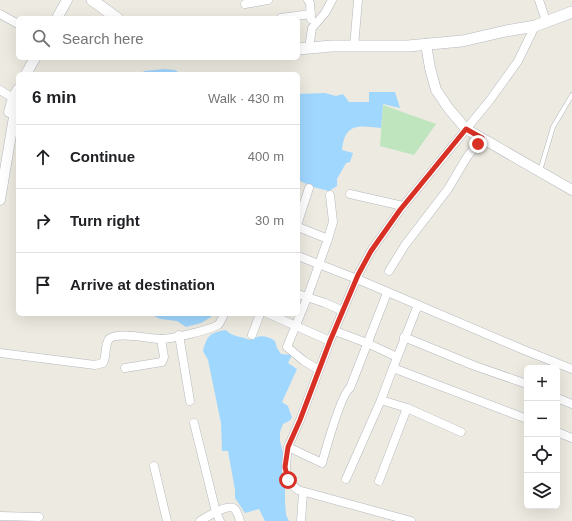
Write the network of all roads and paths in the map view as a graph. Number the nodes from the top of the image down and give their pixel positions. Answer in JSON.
{"nodes":[{"id":1,"x":67,"y":0,"type":"edge"},
{"id":2,"x":268,"y":0,"type":"edge"},
{"id":3,"x":308,"y":0,"type":"edge"},
{"id":4,"x":332,"y":0,"type":"edge"},
{"id":5,"x":358,"y":0,"type":"edge"},
{"id":6,"x":538,"y":0,"type":"edge"},
{"id":7,"x":96,"y":1,"type":"edge"},
{"id":8,"x":245,"y":4,"type":"dead end"},
{"id":9,"x":572,"y":12,"type":"edge"},
{"id":10,"x":0,"y":14,"type":"edge"},
{"id":11,"x":311,"y":14,"type":"junction"},
{"id":12,"x":58,"y":16,"type":"edge"},
{"id":13,"x":115,"y":16,"type":"edge"},
{"id":14,"x":296,"y":16,"type":"edge"},
{"id":15,"x":546,"y":21,"type":"junction"},
{"id":16,"x":16,"y":23,"type":"edge"},
{"id":17,"x":535,"y":26,"type":"junction"},
{"id":18,"x":312,"y":28,"type":"junction"},
{"id":19,"x":426,"y":44,"type":"junction"},
{"id":20,"x":354,"y":46,"type":"junction"},
{"id":21,"x":304,"y":48,"type":"edge"},
{"id":22,"x":34,"y":60,"type":"edge"},
{"id":23,"x":39,"y":60,"type":"edge"},
{"id":24,"x":27,"y":72,"type":"edge"},
{"id":25,"x":33,"y":72,"type":"edge"},
{"id":26,"x":0,"y":90,"type":"edge"},
{"id":27,"x":572,"y":95,"type":"edge"},
{"id":28,"x":16,"y":97,"type":"edge"},
{"id":29,"x":466,"y":129,"type":"junction"},
{"id":30,"x":482,"y":138,"type":"junction"},
{"id":31,"x":0,"y":161,"type":"edge"},
{"id":32,"x":539,"y":171,"type":"junction"},
{"id":33,"x":309,"y":188,"type":"dead end"},
{"id":34,"x":572,"y":190,"type":"edge"},
{"id":35,"x":330,"y":194,"type":"dead end"},
{"id":36,"x":350,"y":194,"type":"dead end"},
{"id":37,"x":0,"y":200,"type":"edge"},
{"id":38,"x":403,"y":206,"type":"junction"},
{"id":39,"x":300,"y":216,"type":"edge"},
{"id":40,"x":300,"y":228,"type":"edge"},
{"id":41,"x":328,"y":239,"type":"junction"},
{"id":42,"x":300,"y":257,"type":"edge"},
{"id":43,"x":319,"y":264,"type":"junction"},
{"id":44,"x":389,"y":271,"type":"dead end"},
{"id":45,"x":357,"y":279,"type":"junction"},
{"id":46,"x":387,"y":293,"type":"junction"},
{"id":47,"x":300,"y":295,"type":"edge"},
{"id":48,"x":307,"y":298,"type":"junction"},
{"id":49,"x":418,"y":305,"type":"junction"},
{"id":50,"x":343,"y":311,"type":"junction"},
{"id":51,"x":300,"y":313,"type":"edge"},
{"id":52,"x":223,"y":316,"type":"edge"},
{"id":53,"x":259,"y":316,"type":"edge"},
{"id":54,"x":274,"y":316,"type":"edge"},
{"id":55,"x":299,"y":316,"type":"edge"},
{"id":56,"x":295,"y":324,"type":"junction"},
{"id":57,"x":334,"y":331,"type":"junction"},
{"id":58,"x":179,"y":335,"type":"junction"},
{"id":59,"x":252,"y":335,"type":"dead end"},
{"id":60,"x":404,"y":337,"type":"junction"},
{"id":61,"x":161,"y":339,"type":"junction"},
{"id":62,"x":330,"y":341,"type":"junction"},
{"id":63,"x":367,"y":343,"type":"junction"},
{"id":64,"x":0,"y":353,"type":"edge"},
{"id":65,"x":397,"y":357,"type":"junction"},
{"id":66,"x":125,"y":368,"type":"dead end"},
{"id":67,"x":393,"y":368,"type":"junction"},
{"id":68,"x":572,"y":369,"type":"edge"},
{"id":69,"x":319,"y":370,"type":"junction"},
{"id":70,"x":524,"y":383,"type":"edge"},
{"id":71,"x":560,"y":399,"type":"edge"},
{"id":72,"x":381,"y":400,"type":"junction"},
{"id":73,"x":190,"y":401,"type":"dead end"},
{"id":74,"x":572,"y":404,"type":"edge"},
{"id":75,"x":407,"y":408,"type":"junction"},
{"id":76,"x":524,"y":419,"type":"edge"},
{"id":77,"x":194,"y":424,"type":"dead end"},
{"id":78,"x":461,"y":432,"type":"dead end"},
{"id":79,"x":560,"y":433,"type":"edge"},
{"id":80,"x":572,"y":438,"type":"edge"},
{"id":81,"x":288,"y":447,"type":"junction"},
{"id":82,"x":154,"y":466,"type":"dead end"},
{"id":83,"x":346,"y":479,"type":"dead end"},
{"id":84,"x":380,"y":481,"type":"dead end"},
{"id":85,"x":303,"y":493,"type":"junction"},
{"id":86,"x":216,"y":512,"type":"junction"},
{"id":87,"x":0,"y":516,"type":"edge"},
{"id":88,"x":39,"y":517,"type":"dead end"},
{"id":89,"x":167,"y":521,"type":"edge"},
{"id":90,"x":200,"y":521,"type":"edge"},
{"id":91,"x":220,"y":521,"type":"edge"},
{"id":92,"x":240,"y":521,"type":"edge"},
{"id":93,"x":301,"y":521,"type":"edge"},
{"id":94,"x":411,"y":521,"type":"edge"}],
"edges":[{"from":1,"to":12,"type":"street"},
{"from":2,"to":8,"type":"street"},
{"from":3,"to":11,"type":"street"},
{"from":4,"to":18,"type":"street"},
{"from":5,"to":20,"type":"street"},
{"from":6,"to":15,"type":"street"},
{"from":7,"to":13,"type":"main road"},
{"from":9,"to":15,"type":"main road"},
{"from":10,"to":16,"type":"street"},
{"from":11,"to":14,"type":"street"},
{"from":11,"to":18,"type":"street"},
{"from":15,"to":17,"type":"main road"},
{"from":17,"to":19,"type":"main road"},
{"from":17,"to":29,"type":"street"},
{"from":18,"to":21,"type":"street"},
{"from":19,"to":20,"type":"main road"},
{"from":19,"to":29,"type":"street"},
{"from":20,"to":21,"type":"main road"},
{"from":22,"to":24,"type":"street"},
{"from":23,"to":25,"type":"street"},
{"from":26,"to":28,"type":"street"},
{"from":27,"to":32,"type":"lane"},
{"from":28,"to":31,"type":"street"},
{"from":28,"to":37,"type":"street"},
{"from":29,"to":30,"type":"street"},
{"from":29,"to":38,"type":"street"},
{"from":30,"to":32,"type":"street"},
{"from":30,"to":44,"type":"street"},
{"from":32,"to":34,"type":"street"},
{"from":33,"to":39,"type":"street"},
{"from":35,"to":41,"type":"street"},
{"from":36,"to":38,"type":"street"},
{"from":38,"to":45,"type":"street"},
{"from":40,"to":41,"type":"street"},
{"from":41,"to":43,"type":"street"},
{"from":42,"to":43,"type":"street"},
{"from":43,"to":45,"type":"street"},
{"from":43,"to":48,"type":"street"},
{"from":45,"to":46,"type":"street"},
{"from":45,"to":50,"type":"street"},
{"from":46,"to":49,"type":"street"},
{"from":46,"to":63,"type":"street"},
{"from":47,"to":48,"type":"street"},
{"from":48,"to":50,"type":"street"},
{"from":48,"to":51,"type":"street"},
{"from":49,"to":60,"type":"street"},
{"from":49,"to":68,"type":"street"},
{"from":50,"to":57,"type":"street"},
{"from":52,"to":58,"type":"street"},
{"from":53,"to":59,"type":"street"},
{"from":54,"to":56,"type":"street"},
{"from":55,"to":56,"type":"street"},
{"from":56,"to":62,"type":"street"},
{"from":56,"to":69,"type":"street"},
{"from":57,"to":62,"type":"street"},
{"from":57,"to":63,"type":"street"},
{"from":58,"to":61,"type":"street"},
{"from":58,"to":73,"type":"street"},
{"from":60,"to":65,"type":"street"},
{"from":60,"to":70,"type":"street"},
{"from":61,"to":64,"type":"street"},
{"from":61,"to":66,"type":"street"},
{"from":62,"to":69,"type":"street"},
{"from":63,"to":65,"type":"street"},
{"from":63,"to":81,"type":"street"},
{"from":65,"to":67,"type":"street"},
{"from":67,"to":72,"type":"street"},
{"from":67,"to":76,"type":"street"},
{"from":69,"to":81,"type":"street"},
{"from":71,"to":74,"type":"street"},
{"from":72,"to":75,"type":"street"},
{"from":72,"to":83,"type":"street"},
{"from":75,"to":78,"type":"street"},
{"from":75,"to":84,"type":"street"},
{"from":77,"to":86,"type":"street"},
{"from":79,"to":80,"type":"street"},
{"from":81,"to":85,"type":"street"},
{"from":82,"to":89,"type":"street"},
{"from":85,"to":93,"type":"street"},
{"from":85,"to":94,"type":"street"},
{"from":86,"to":90,"type":"street"},
{"from":86,"to":91,"type":"street"},
{"from":86,"to":92,"type":"street"},
{"from":87,"to":88,"type":"street"}]}
